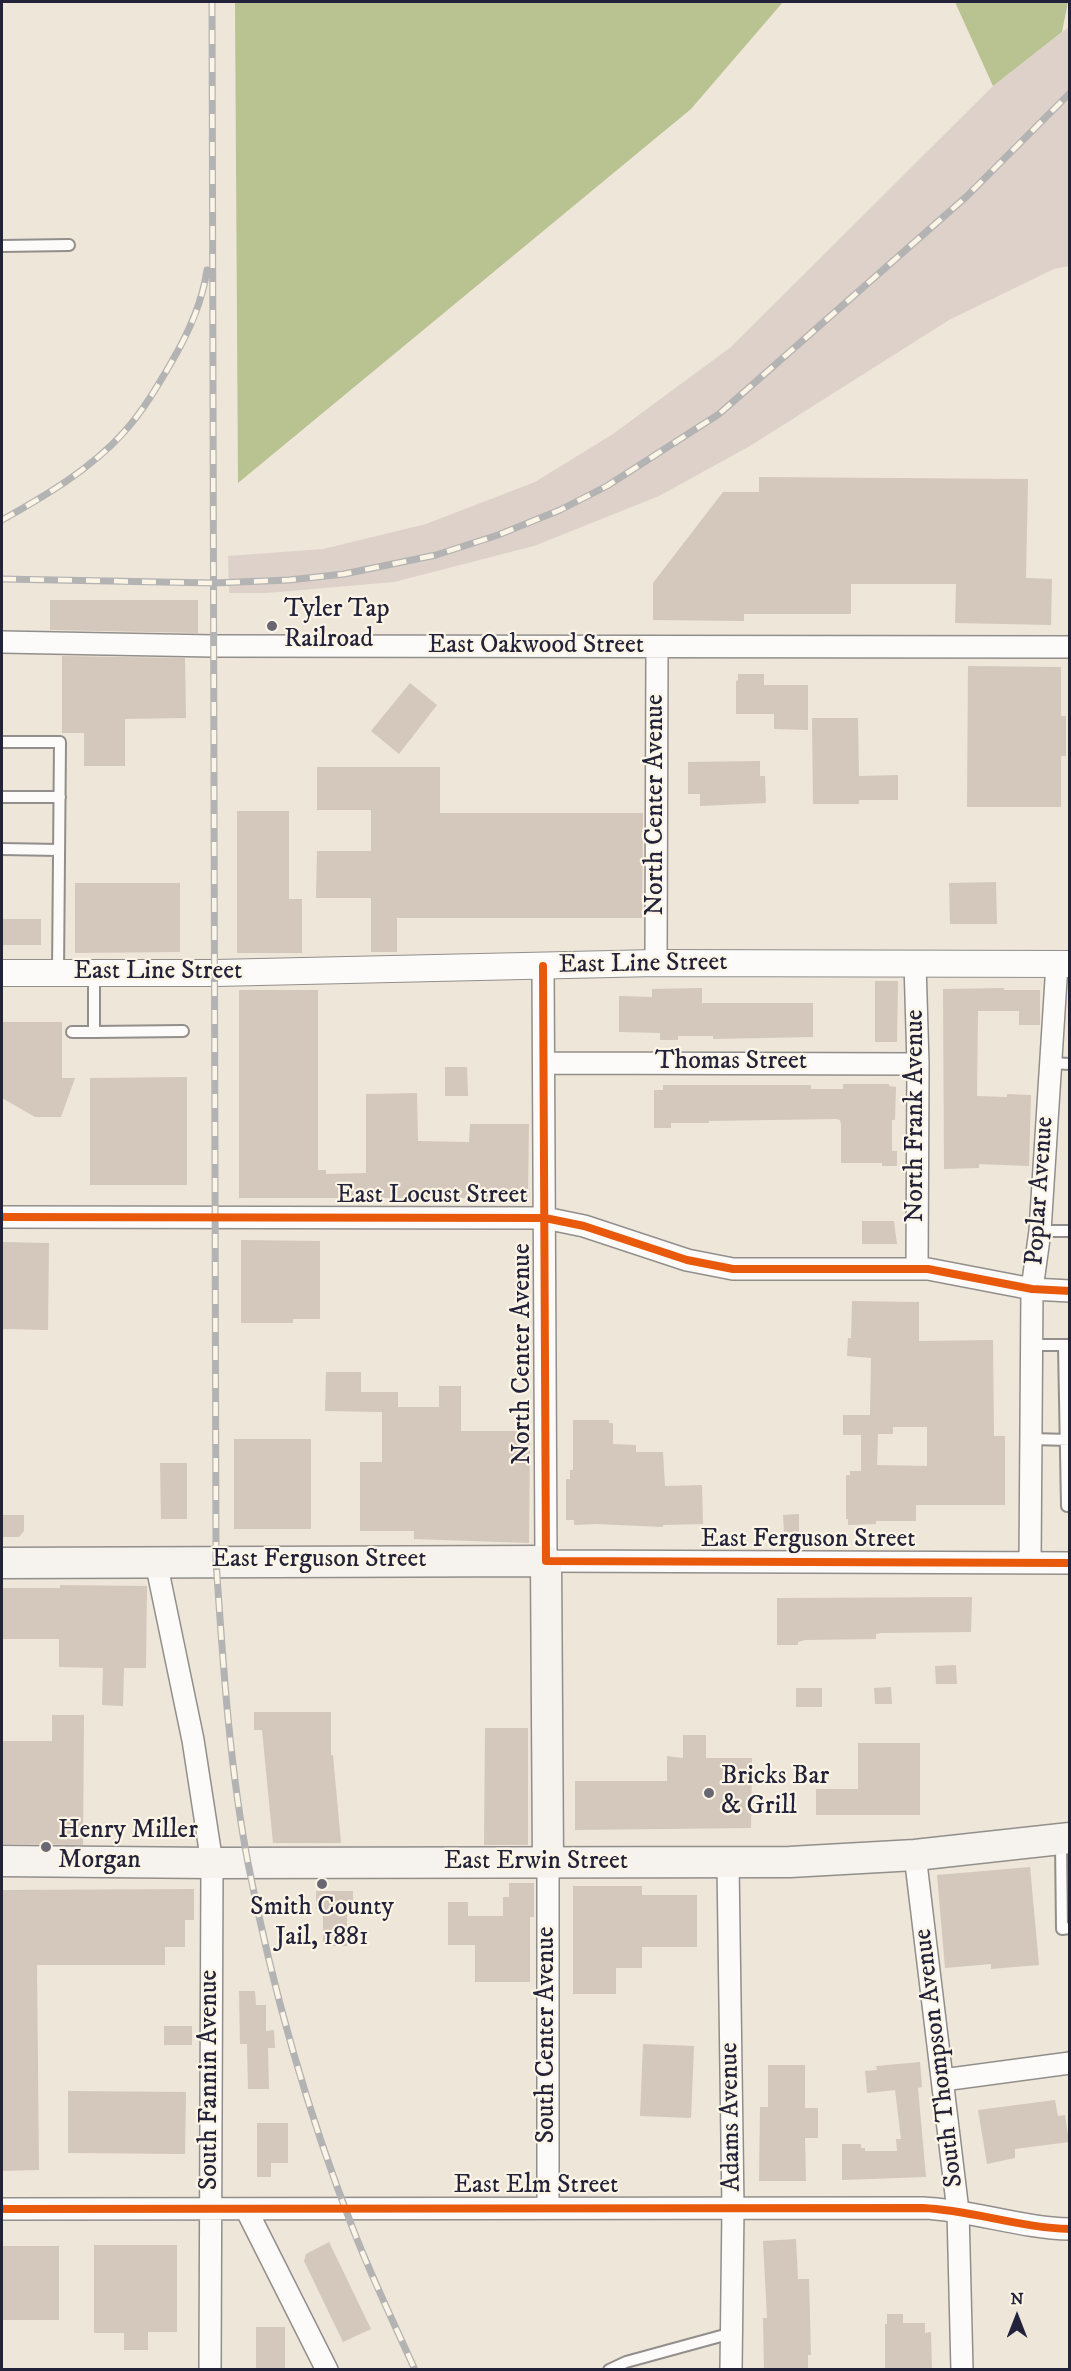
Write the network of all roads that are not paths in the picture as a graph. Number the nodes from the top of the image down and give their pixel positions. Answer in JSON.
{"nodes":[{"id":1,"x":69,"y":245,"type":"dead end"},
{"id":2,"x":2,"y":246,"type":"edge"},
{"id":3,"x":2,"y":642,"type":"edge"},
{"id":4,"x":1070,"y":647,"type":"edge"},
{"id":5,"x":657,"y":648,"type":"junction"},
{"id":6,"x":2,"y":742,"type":"edge"},
{"id":7,"x":2,"y":797,"type":"edge"},
{"id":8,"x":60,"y":797,"type":"junction"},
{"id":9,"x":2,"y":849,"type":"edge"},
{"id":10,"x":59,"y":850,"type":"junction"},
{"id":11,"x":656,"y":963,"type":"junction"},
{"id":12,"x":915,"y":963,"type":"junction"},
{"id":13,"x":1063,"y":964,"type":"edge"},
{"id":14,"x":543,"y":966,"type":"junction"},
{"id":15,"x":2,"y":973,"type":"edge"},
{"id":16,"x":58,"y":973,"type":"junction"},
{"id":17,"x":94,"y":973,"type":"junction"},
{"id":18,"x":183,"y":1031,"type":"dead end"},
{"id":19,"x":72,"y":1032,"type":"dead end"},
{"id":20,"x":94,"y":1032,"type":"junction"},
{"id":21,"x":544,"y":1063,"type":"junction"},
{"id":22,"x":918,"y":1064,"type":"junction"},
{"id":23,"x":1060,"y":1064,"type":"edge"},
{"id":24,"x":2,"y":1217,"type":"edge"},
{"id":25,"x":544,"y":1218,"type":"junction"},
{"id":26,"x":1040,"y":1231,"type":"junction"},
{"id":27,"x":1070,"y":1231,"type":"edge"},
{"id":28,"x":917,"y":1269,"type":"junction"},
{"id":29,"x":1032,"y":1289,"type":"junction"},
{"id":30,"x":1070,"y":1291,"type":"edge"},
{"id":31,"x":1032,"y":1345,"type":"junction"},
{"id":32,"x":1067,"y":1345,"type":"edge"},
{"id":33,"x":1067,"y":1393,"type":"edge"},
{"id":34,"x":1031,"y":1438,"type":"junction"},
{"id":35,"x":1068,"y":1439,"type":"edge"},
{"id":36,"x":1070,"y":1506,"type":"edge"},
{"id":37,"x":546,"y":1561,"type":"junction"},
{"id":38,"x":156,"y":1562,"type":"junction"},
{"id":39,"x":2,"y":1563,"type":"edge"},
{"id":40,"x":1030,"y":1563,"type":"junction"},
{"id":41,"x":1070,"y":1563,"type":"edge"},
{"id":42,"x":1065,"y":1838,"type":"edge"},
{"id":43,"x":915,"y":1855,"type":"junction"},
{"id":44,"x":2,"y":1861,"type":"edge"},
{"id":45,"x":212,"y":1863,"type":"junction"},
{"id":46,"x":548,"y":1863,"type":"junction"},
{"id":47,"x":728,"y":1864,"type":"junction"},
{"id":48,"x":1070,"y":1928,"type":"edge"},
{"id":49,"x":1070,"y":2062,"type":"edge"},
{"id":50,"x":943,"y":2080,"type":"junction"},
{"id":51,"x":211,"y":2208,"type":"junction"},
{"id":52,"x":549,"y":2208,"type":"junction"},
{"id":53,"x":733,"y":2208,"type":"junction"},
{"id":54,"x":2,"y":2209,"type":"edge"},
{"id":55,"x":246,"y":2209,"type":"junction"},
{"id":56,"x":958,"y":2211,"type":"junction"},
{"id":57,"x":1070,"y":2229,"type":"edge"},
{"id":58,"x":732,"y":2333,"type":"junction"},
{"id":59,"x":627,"y":2366,"type":"edge"},
{"id":60,"x":210,"y":2370,"type":"edge"},
{"id":61,"x":327,"y":2370,"type":"edge"},
{"id":62,"x":609,"y":2370,"type":"edge"},
{"id":63,"x":731,"y":2370,"type":"edge"},
{"id":64,"x":962,"y":2370,"type":"edge"}],
"edges":[{"from":1,"to":2,"type":"lane"},
{"from":3,"to":5,"type":"street","name":"East Oakwood Street"},
{"from":4,"to":5,"type":"street","name":"East Oakwood Street"},
{"from":5,"to":11,"type":"street","name":"North Center Avenue"},
{"from":6,"to":8,"type":"lane"},
{"from":7,"to":8,"type":"lane"},
{"from":8,"to":10,"type":"lane"},
{"from":9,"to":10,"type":"lane"},
{"from":10,"to":16,"type":"lane"},
{"from":11,"to":12,"type":"street","name":"East Line Street"},
{"from":11,"to":14,"type":"street","name":"East Line Street"},
{"from":12,"to":13,"type":"street","name":"East Line Street"},
{"from":12,"to":22,"type":"street","name":"North Frank Avenue"},
{"from":13,"to":23,"type":"street","name":"Poplar Avenue"},
{"from":14,"to":17,"type":"street","name":"East Line Street"},
{"from":14,"to":21,"type":"street","name":"North Center Avenue"},
{"from":15,"to":16,"type":"street","name":"East Line Street"},
{"from":16,"to":17,"type":"street","name":"East Line Street"},
{"from":17,"to":20,"type":"lane"},
{"from":18,"to":20,"type":"lane"},
{"from":19,"to":20,"type":"lane"},
{"from":21,"to":22,"type":"street","name":"Thomas Street"},
{"from":21,"to":25,"type":"street","name":"North Center Avenue"},
{"from":22,"to":28,"type":"street","name":"North Frank Avenue"},
{"from":23,"to":26,"type":"street","name":"Poplar Avenue"},
{"from":24,"to":25,"type":"street","name":"East Locust Street"},
{"from":25,"to":28,"type":"street","name":"East Locust Street"},
{"from":25,"to":37,"type":"street","name":"North Center Avenue"},
{"from":26,"to":27,"type":"lane"},
{"from":26,"to":29,"type":"street","name":"Poplar Avenue"},
{"from":28,"to":29,"type":"street","name":"East Locust Street"},
{"from":29,"to":30,"type":"street","name":"East Locust Street"},
{"from":29,"to":31,"type":"street","name":"Poplar Avenue"},
{"from":31,"to":32,"type":"lane"},
{"from":31,"to":34,"type":"street","name":"Poplar Avenue"},
{"from":32,"to":33,"type":"lane"},
{"from":33,"to":35,"type":"lane"},
{"from":34,"to":35,"type":"lane"},
{"from":34,"to":40,"type":"street","name":"Poplar Avenue"},
{"from":35,"to":36,"type":"lane"},
{"from":37,"to":38,"type":"main road","name":"East Ferguson Street"},
{"from":37,"to":40,"type":"street","name":"East Ferguson Street"},
{"from":37,"to":46,"type":"main road","name":"North Center Avenue"},
{"from":38,"to":39,"type":"main road","name":"East Ferguson Street"},
{"from":38,"to":45,"type":"street","name":"South Fannin Avenue"},
{"from":40,"to":41,"type":"street","name":"East Ferguson Street"},
{"from":42,"to":43,"type":"main road","name":"East Erwin Street"},
{"from":42,"to":48,"type":"lane"},
{"from":43,"to":47,"type":"main road","name":"East Erwin Street"},
{"from":43,"to":50,"type":"street","name":"South Thompson Avenue"},
{"from":44,"to":45,"type":"main road","name":"East Erwin Street"},
{"from":45,"to":46,"type":"main road","name":"East Erwin Street"},
{"from":45,"to":51,"type":"street","name":"South Fannin Avenue"},
{"from":46,"to":47,"type":"main road","name":"East Erwin Street"},
{"from":46,"to":52,"type":"street","name":"South Center Avenue"},
{"from":47,"to":53,"type":"street","name":"Adams Avenue"},
{"from":49,"to":50,"type":"street"},
{"from":50,"to":56,"type":"street","name":"South Thompson Avenue"},
{"from":51,"to":54,"type":"street","name":"East Elm Street"},
{"from":51,"to":55,"type":"street","name":"East Elm Street"},
{"from":51,"to":60,"type":"street","name":"South Fannin Avenue"},
{"from":52,"to":53,"type":"street","name":"East Elm Street"},
{"from":52,"to":55,"type":"street","name":"East Elm Street"},
{"from":53,"to":56,"type":"street","name":"East Elm Street"},
{"from":53,"to":58,"type":"street","name":"Adams Avenue"},
{"from":55,"to":61,"type":"street"},
{"from":56,"to":57,"type":"street","name":"East Elm Street"},
{"from":56,"to":64,"type":"street","name":"South Thompson Avenue"},
{"from":58,"to":59,"type":"lane"},
{"from":58,"to":63,"type":"street","name":"Adams Avenue"},
{"from":59,"to":62,"type":"lane"}]}
